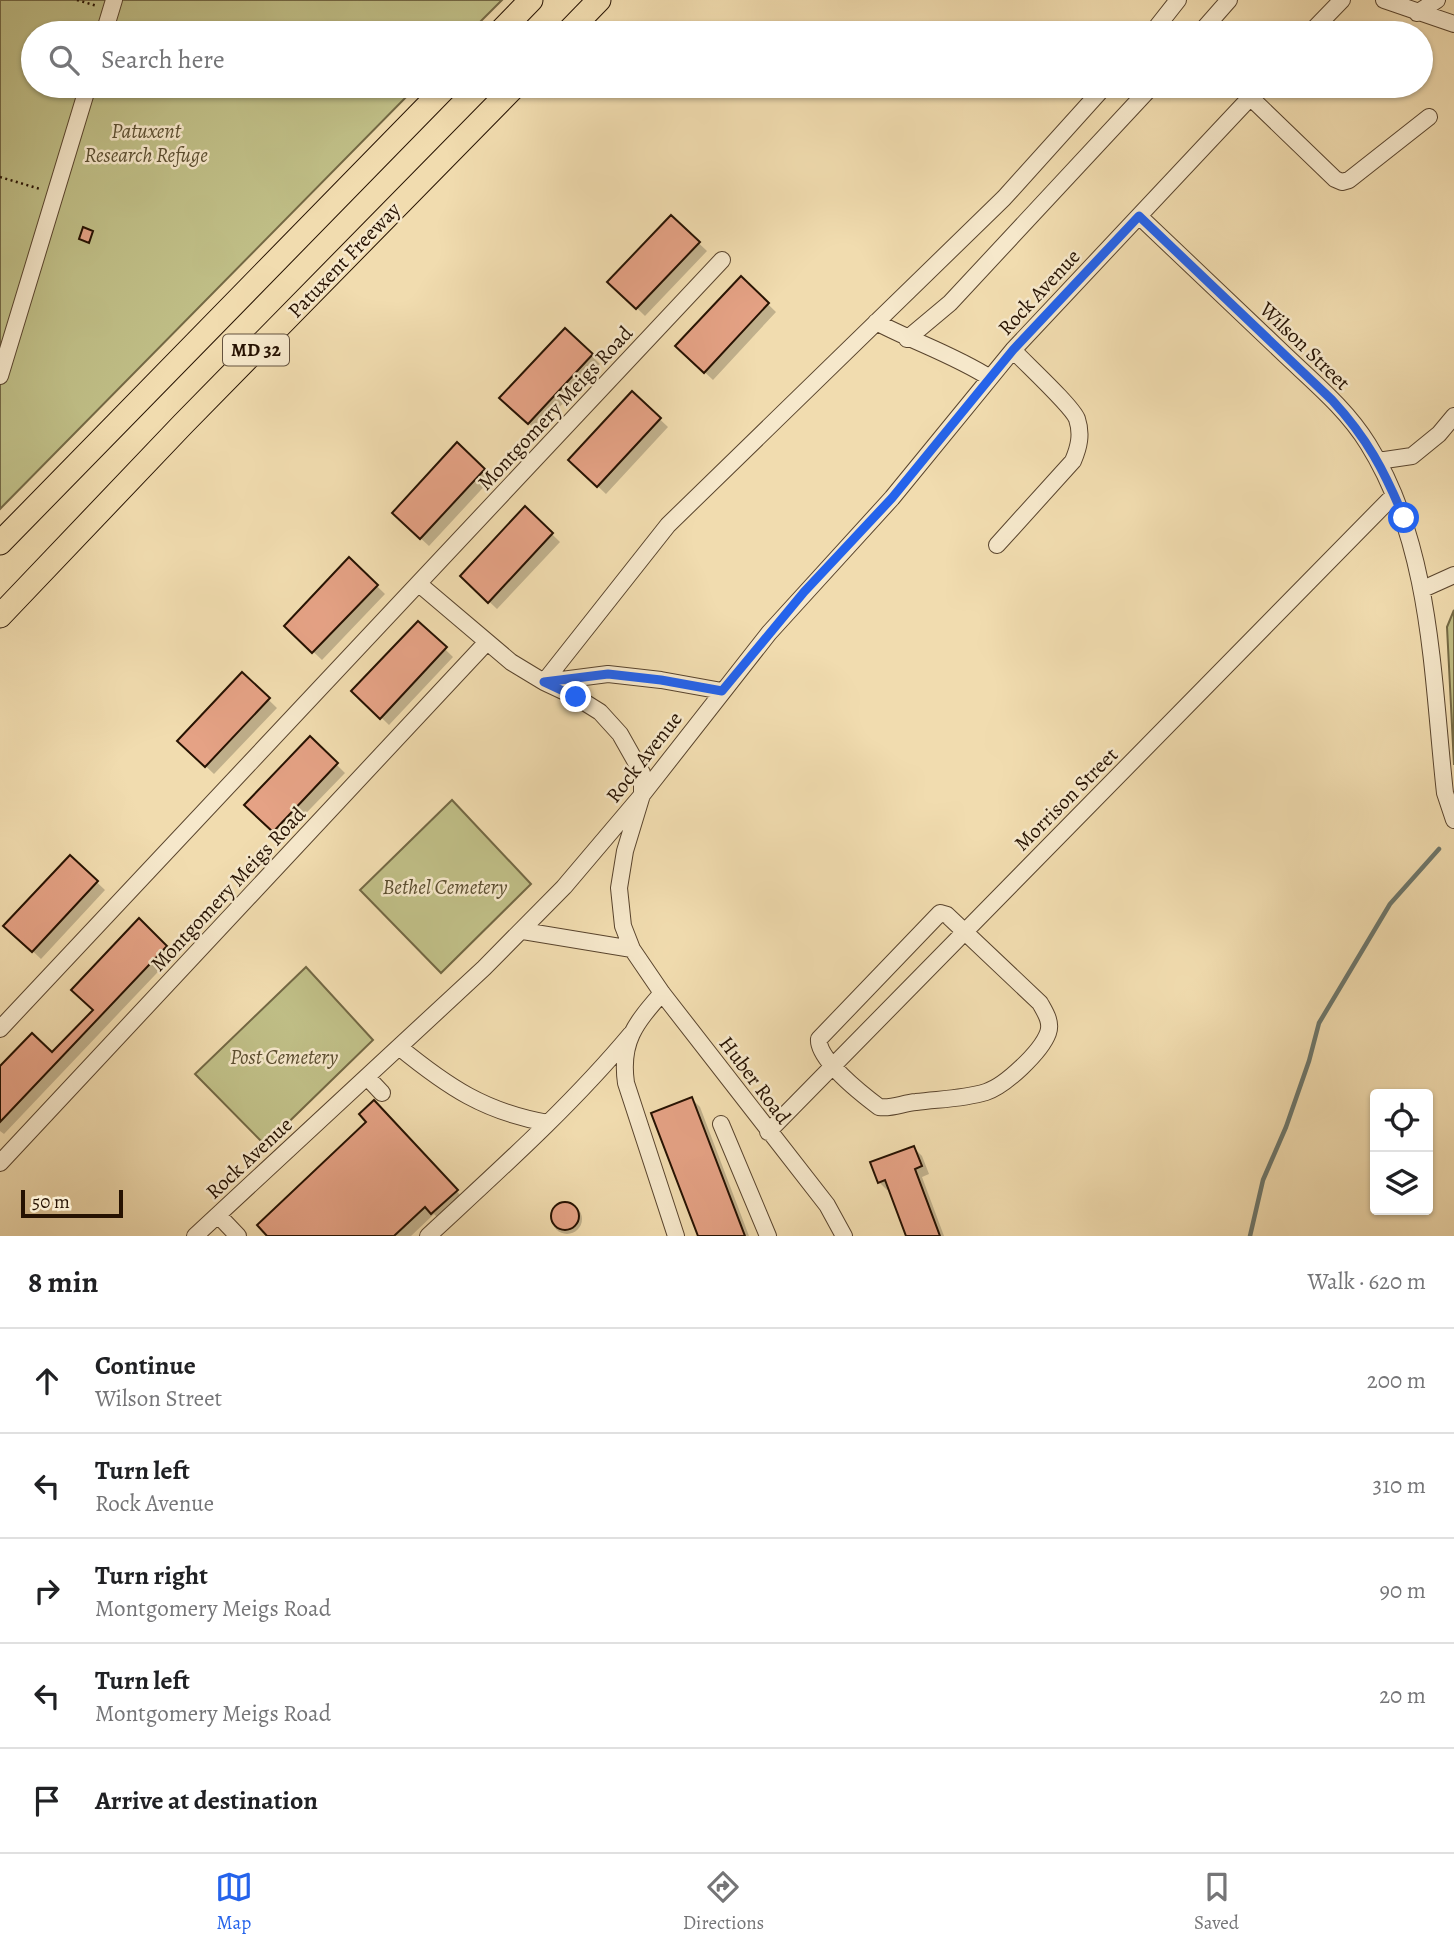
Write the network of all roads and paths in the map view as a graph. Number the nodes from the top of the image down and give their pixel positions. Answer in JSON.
{"nodes":[{"id":1,"x":77,"y":0,"type":"edge"},
{"id":2,"x":531,"y":0,"type":"edge"},
{"id":3,"x":599,"y":0,"type":"edge"},
{"id":4,"x":1178,"y":0,"type":"edge"},
{"id":5,"x":1229,"y":0,"type":"edge"},
{"id":6,"x":1342,"y":0,"type":"edge"},
{"id":7,"x":1384,"y":0,"type":"edge"},
{"id":8,"x":1437,"y":0,"type":"edge"},
{"id":9,"x":112,"y":5,"type":"edge"},
{"id":10,"x":1418,"y":13,"type":"junction"},
{"id":11,"x":511,"y":21,"type":"edge"},
{"id":12,"x":579,"y":21,"type":"edge"},
{"id":13,"x":1161,"y":21,"type":"edge"},
{"id":14,"x":1211,"y":21,"type":"edge"},
{"id":15,"x":1322,"y":21,"type":"edge"},
{"id":16,"x":1454,"y":24,"type":"edge"},
{"id":17,"x":84,"y":98,"type":"edge"},
{"id":18,"x":435,"y":98,"type":"edge"},
{"id":19,"x":503,"y":98,"type":"edge"},
{"id":20,"x":1094,"y":98,"type":"edge"},
{"id":21,"x":1141,"y":98,"type":"edge"},
{"id":22,"x":1250,"y":98,"type":"edge"},
{"id":23,"x":1261,"y":98,"type":"edge"},
{"id":24,"x":1429,"y":117,"type":"dead end"},
{"id":25,"x":0,"y":177,"type":"edge"},
{"id":26,"x":55,"y":193,"type":"junction"},
{"id":27,"x":1139,"y":216,"type":"junction"},
{"id":28,"x":722,"y":260,"type":"dead end"},
{"id":29,"x":876,"y":322,"type":"junction"},
{"id":30,"x":907,"y":339,"type":"junction"},
{"id":31,"x":1013,"y":350,"type":"junction"},
{"id":32,"x":0,"y":376,"type":"edge"},
{"id":33,"x":990,"y":378,"type":"junction"},
{"id":34,"x":1454,"y":416,"type":"edge"},
{"id":35,"x":1378,"y":461,"type":"junction"},
{"id":36,"x":1394,"y":495,"type":"junction"},
{"id":37,"x":0,"y":543,"type":"edge"},
{"id":38,"x":997,"y":545,"type":"dead end"},
{"id":39,"x":1454,"y":575,"type":"edge"},
{"id":40,"x":419,"y":584,"type":"junction"},
{"id":41,"x":1423,"y":589,"type":"junction"},
{"id":42,"x":0,"y":616,"type":"edge"},
{"id":43,"x":486,"y":643,"type":"junction"},
{"id":44,"x":544,"y":682,"type":"junction"},
{"id":45,"x":722,"y":691,"type":"junction"},
{"id":46,"x":642,"y":795,"type":"junction"},
{"id":47,"x":1454,"y":820,"type":"edge"},
{"id":48,"x":523,"y":931,"type":"junction"},
{"id":49,"x":965,"y":932,"type":"junction"},
{"id":50,"x":632,"y":949,"type":"junction"},
{"id":51,"x":662,"y":993,"type":"junction"},
{"id":52,"x":0,"y":1029,"type":"edge"},
{"id":53,"x":631,"y":1034,"type":"junction"},
{"id":54,"x":399,"y":1047,"type":"junction"},
{"id":55,"x":833,"y":1066,"type":"junction"},
{"id":56,"x":367,"y":1077,"type":"junction"},
{"id":57,"x":382,"y":1093,"type":"dead end"},
{"id":58,"x":548,"y":1123,"type":"junction"},
{"id":59,"x":721,"y":1124,"type":"dead end"},
{"id":60,"x":768,"y":1132,"type":"junction"},
{"id":61,"x":0,"y":1163,"type":"edge"},
{"id":62,"x":218,"y":1215,"type":"junction"},
{"id":63,"x":195,"y":1236,"type":"edge"},
{"id":64,"x":238,"y":1236,"type":"edge"},
{"id":65,"x":428,"y":1236,"type":"edge"},
{"id":66,"x":676,"y":1236,"type":"edge"},
{"id":67,"x":768,"y":1236,"type":"edge"},
{"id":68,"x":844,"y":1236,"type":"edge"}],
"edges":[{"from":1,"to":9,"type":"path"},
{"from":2,"to":11,"type":"highway"},
{"from":3,"to":12,"type":"highway"},
{"from":4,"to":13,"type":"street"},
{"from":5,"to":14,"type":"street"},
{"from":6,"to":15,"type":"street"},
{"from":7,"to":10,"type":"street"},
{"from":8,"to":10,"type":"street"},
{"from":10,"to":16,"type":"street"},
{"from":17,"to":26,"type":"street"},
{"from":18,"to":37,"type":"highway","number":"MD 32"},
{"from":19,"to":42,"type":"highway","name":"Patuxent Freeway","number":"MD 32"},
{"from":20,"to":29,"type":"street"},
{"from":21,"to":30,"type":"street"},
{"from":22,"to":27,"type":"street","name":"Rock Avenue"},
{"from":23,"to":24,"type":"street"},
{"from":25,"to":26,"type":"path"},
{"from":26,"to":32,"type":"street"},
{"from":27,"to":31,"type":"street","name":"Rock Avenue"},
{"from":27,"to":35,"type":"street","name":"Wilson Street"},
{"from":28,"to":40,"type":"street","name":"Montgomery Meigs Road"},
{"from":29,"to":30,"type":"street"},
{"from":29,"to":44,"type":"street"},
{"from":30,"to":33,"type":"street"},
{"from":31,"to":33,"type":"street","name":"Rock Avenue"},
{"from":31,"to":38,"type":"street"},
{"from":33,"to":45,"type":"street","name":"Rock Avenue"},
{"from":34,"to":35,"type":"street"},
{"from":35,"to":36,"type":"street","name":"Wilson Street"},
{"from":36,"to":41,"type":"street","name":"Wilson Street"},
{"from":36,"to":49,"type":"street","name":"Morrison Street"},
{"from":39,"to":41,"type":"street"},
{"from":40,"to":43,"type":"street"},
{"from":40,"to":52,"type":"street","name":"Montgomery Meigs Road"},
{"from":41,"to":47,"type":"street","name":"Wilson Street"},
{"from":43,"to":44,"type":"street"},
{"from":43,"to":61,"type":"street","name":"Montgomery Meigs Road"},
{"from":44,"to":45,"type":"street"},
{"from":44,"to":46,"type":"street"},
{"from":45,"to":46,"type":"street","name":"Rock Avenue"},
{"from":46,"to":48,"type":"street","name":"Rock Avenue"},
{"from":46,"to":50,"type":"street","name":"Huber Road"},
{"from":48,"to":50,"type":"street"},
{"from":48,"to":54,"type":"street","name":"Rock Avenue"},
{"from":49,"to":55,"type":"street","name":"Morrison Street"},
{"from":49,"to":55,"type":"street"},
{"from":49,"to":55,"type":"street"},
{"from":50,"to":51,"type":"street","name":"Huber Road"},
{"from":51,"to":53,"type":"street"},
{"from":51,"to":60,"type":"street","name":"Huber Road"},
{"from":53,"to":58,"type":"street"},
{"from":53,"to":66,"type":"street"},
{"from":54,"to":56,"type":"street","name":"Rock Avenue"},
{"from":54,"to":58,"type":"street"},
{"from":55,"to":60,"type":"street","name":"Morrison Street"},
{"from":56,"to":57,"type":"street"},
{"from":56,"to":62,"type":"street","name":"Rock Avenue"},
{"from":58,"to":65,"type":"street"},
{"from":59,"to":67,"type":"street"},
{"from":60,"to":68,"type":"street","name":"Huber Road"},
{"from":62,"to":63,"type":"street","name":"Rock Avenue"},
{"from":62,"to":64,"type":"street"}]}
